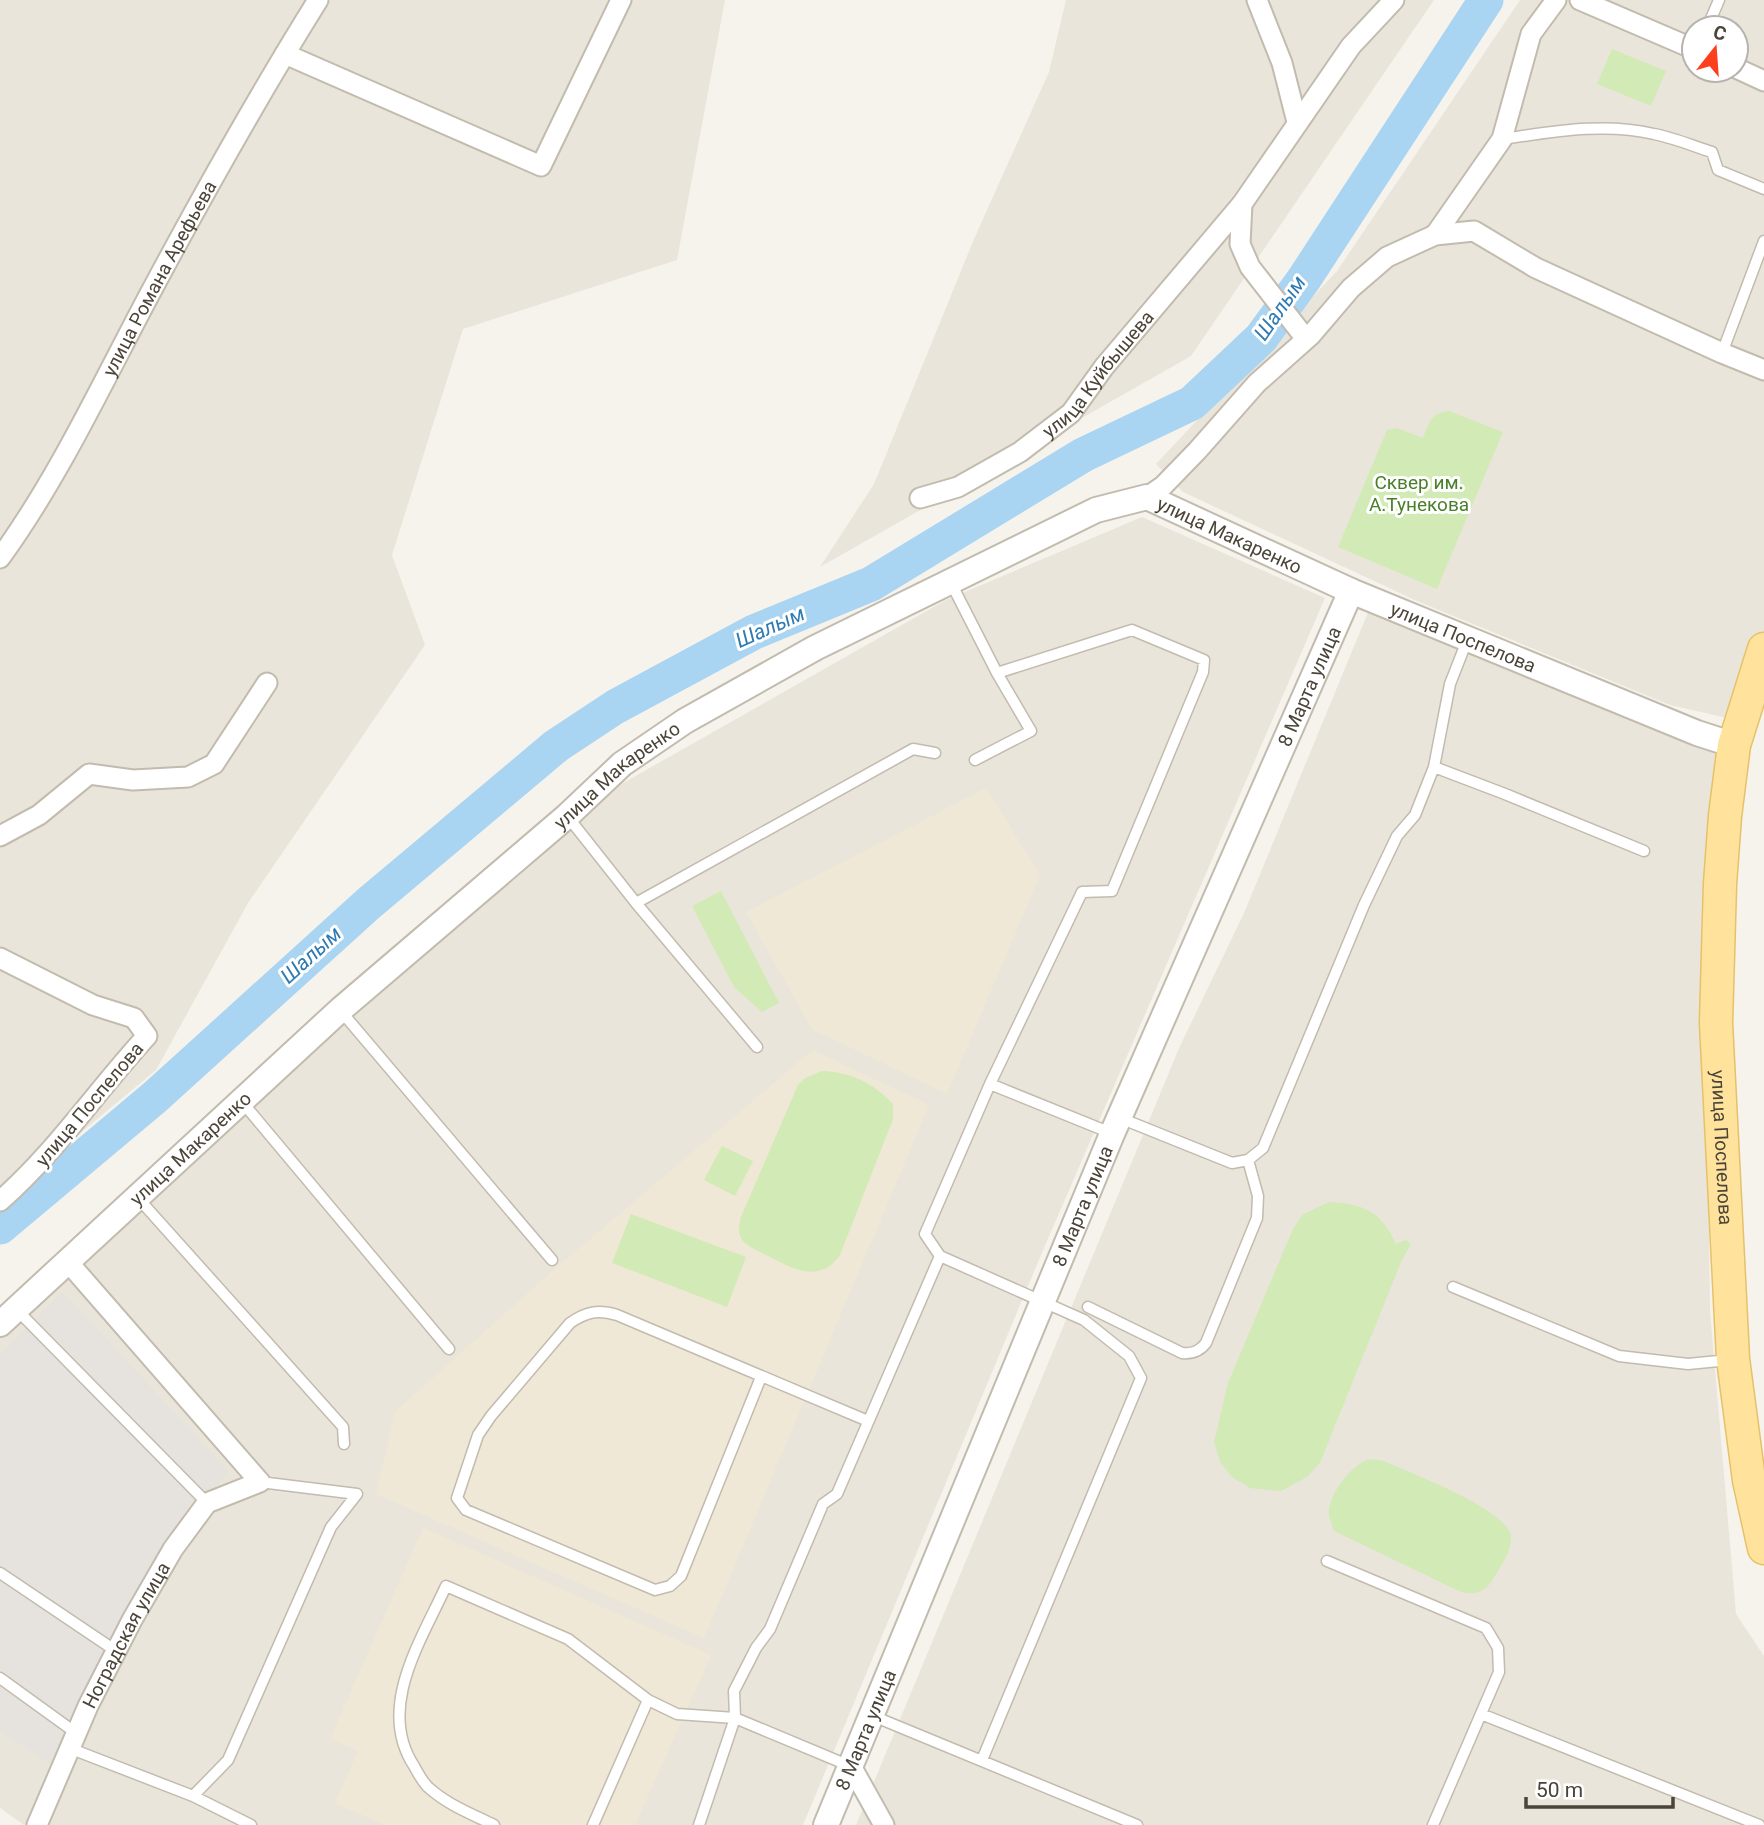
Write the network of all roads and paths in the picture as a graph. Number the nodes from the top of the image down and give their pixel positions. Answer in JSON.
{"nodes":[{"id":1,"x":318,"y":0,"type":"edge"},
{"id":2,"x":621,"y":0,"type":"edge"},
{"id":3,"x":1257,"y":0,"type":"edge"},
{"id":4,"x":1394,"y":0,"type":"edge"},
{"id":5,"x":1556,"y":0,"type":"edge"},
{"id":6,"x":1580,"y":0,"type":"edge"},
{"id":7,"x":1680,"y":43,"type":"edge"},
{"id":8,"x":285,"y":54,"type":"junction"},
{"id":9,"x":1297,"y":122,"type":"junction"},
{"id":10,"x":1502,"y":139,"type":"junction"},
{"id":11,"x":1764,"y":190,"type":"edge"},
{"id":12,"x":1242,"y":204,"type":"junction"},
{"id":13,"x":1435,"y":235,"type":"junction"},
{"id":14,"x":1764,"y":242,"type":"edge"},
{"id":15,"x":1306,"y":339,"type":"junction"},
{"id":16,"x":1722,"y":354,"type":"junction"},
{"id":17,"x":1764,"y":370,"type":"edge"},
{"id":18,"x":1147,"y":497,"type":"junction"},
{"id":19,"x":919,"y":498,"type":"dead end"},
{"id":20,"x":0,"y":558,"type":"edge"},
{"id":21,"x":950,"y":580,"type":"junction"},
{"id":22,"x":1351,"y":591,"type":"junction"},
{"id":23,"x":1468,"y":638,"type":"junction"},
{"id":24,"x":1764,"y":649,"type":"edge"},
{"id":25,"x":996,"y":673,"type":"junction"},
{"id":26,"x":267,"y":683,"type":"dead end"},
{"id":27,"x":1734,"y":745,"type":"junction"},
{"id":28,"x":935,"y":753,"type":"dead end"},
{"id":29,"x":975,"y":760,"type":"dead end"},
{"id":30,"x":1434,"y":767,"type":"junction"},
{"id":31,"x":567,"y":816,"type":"junction"},
{"id":32,"x":0,"y":836,"type":"edge"},
{"id":33,"x":1644,"y":851,"type":"dead end"},
{"id":34,"x":636,"y":903,"type":"junction"},
{"id":35,"x":0,"y":958,"type":"edge"},
{"id":36,"x":340,"y":1010,"type":"junction"},
{"id":37,"x":757,"y":1046,"type":"dead end"},
{"id":38,"x":990,"y":1084,"type":"junction"},
{"id":39,"x":242,"y":1102,"type":"junction"},
{"id":40,"x":1116,"y":1126,"type":"junction"},
{"id":41,"x":1248,"y":1160,"type":"junction"},
{"id":42,"x":138,"y":1198,"type":"junction"},
{"id":43,"x":0,"y":1201,"type":"edge"},
{"id":44,"x":940,"y":1256,"type":"junction"},
{"id":45,"x":552,"y":1260,"type":"dead end"},
{"id":46,"x":68,"y":1262,"type":"junction"},
{"id":47,"x":1453,"y":1287,"type":"dead end"},
{"id":48,"x":1042,"y":1300,"type":"junction"},
{"id":49,"x":1088,"y":1307,"type":"dead end"},
{"id":50,"x":8,"y":1317,"type":"edge"},
{"id":51,"x":449,"y":1349,"type":"dead end"},
{"id":52,"x":1733,"y":1359,"type":"junction"},
{"id":53,"x":761,"y":1377,"type":"junction"},
{"id":54,"x":868,"y":1421,"type":"junction"},
{"id":55,"x":344,"y":1444,"type":"dead end"},
{"id":56,"x":260,"y":1482,"type":"junction"},
{"id":57,"x":207,"y":1503,"type":"junction"},
{"id":58,"x":1764,"y":1548,"type":"edge"},
{"id":59,"x":1326,"y":1561,"type":"dead end"},
{"id":60,"x":0,"y":1573,"type":"edge"},
{"id":61,"x":116,"y":1651,"type":"junction"},
{"id":62,"x":0,"y":1678,"type":"edge"},
{"id":63,"x":648,"y":1700,"type":"junction"},
{"id":64,"x":1481,"y":1714,"type":"junction"},
{"id":65,"x":873,"y":1716,"type":"junction"},
{"id":66,"x":735,"y":1718,"type":"junction"},
{"id":67,"x":72,"y":1740,"type":"junction"},
{"id":68,"x":982,"y":1760,"type":"junction"},
{"id":69,"x":851,"y":1766,"type":"junction"},
{"id":70,"x":193,"y":1796,"type":"junction"},
{"id":71,"x":37,"y":1825,"type":"edge"},
{"id":72,"x":251,"y":1825,"type":"edge"},
{"id":73,"x":494,"y":1825,"type":"edge"},
{"id":74,"x":593,"y":1825,"type":"edge"},
{"id":75,"x":699,"y":1825,"type":"edge"},
{"id":76,"x":826,"y":1825,"type":"edge"},
{"id":77,"x":884,"y":1825,"type":"edge"},
{"id":78,"x":1137,"y":1825,"type":"edge"},
{"id":79,"x":1433,"y":1825,"type":"edge"},
{"id":80,"x":1759,"y":1825,"type":"edge"}],
"edges":[{"from":1,"to":8,"type":"street","name":"улица Романа Арефьева"},
{"from":2,"to":8,"type":"street"},
{"from":3,"to":9,"type":"street"},
{"from":4,"to":9,"type":"street","name":"улица Куйбышева"},
{"from":5,"to":10,"type":"street"},
{"from":6,"to":7,"type":"street"},
{"from":8,"to":20,"type":"street","name":"улица Романа Арефьева"},
{"from":9,"to":12,"type":"street","name":"улица Куйбышева"},
{"from":10,"to":11,"type":"lane"},
{"from":10,"to":13,"type":"street"},
{"from":12,"to":15,"type":"street"},
{"from":12,"to":19,"type":"street","name":"улица Куйбышева"},
{"from":13,"to":15,"type":"street"},
{"from":13,"to":16,"type":"street"},
{"from":14,"to":16,"type":"lane"},
{"from":15,"to":18,"type":"street"},
{"from":16,"to":17,"type":"street"},
{"from":18,"to":21,"type":"street","name":"улица Макаренко"},
{"from":18,"to":22,"type":"street","name":"улица Макаренко"},
{"from":21,"to":25,"type":"lane"},
{"from":21,"to":31,"type":"street","name":"улица Макаренко"},
{"from":22,"to":23,"type":"street","name":"улица Поспелова"},
{"from":22,"to":40,"type":"street","name":"8 Марта улица"},
{"from":23,"to":27,"type":"street","name":"улица Поспелова"},
{"from":23,"to":30,"type":"lane"},
{"from":24,"to":27,"type":"main road","name":"улица Поспелова"},
{"from":25,"to":29,"type":"lane"},
{"from":25,"to":38,"type":"lane"},
{"from":26,"to":32,"type":"street"},
{"from":27,"to":52,"type":"main road","name":"улица Поспелова"},
{"from":28,"to":34,"type":"lane"},
{"from":30,"to":33,"type":"lane"},
{"from":30,"to":41,"type":"lane"},
{"from":31,"to":34,"type":"lane"},
{"from":31,"to":36,"type":"street","name":"улица Макаренко"},
{"from":34,"to":37,"type":"lane"},
{"from":35,"to":43,"type":"street","name":"улица Поспелова"},
{"from":36,"to":39,"type":"street","name":"улица Макаренко"},
{"from":36,"to":45,"type":"lane"},
{"from":38,"to":40,"type":"lane"},
{"from":38,"to":44,"type":"lane"},
{"from":39,"to":42,"type":"street","name":"улица Макаренко"},
{"from":39,"to":51,"type":"lane"},
{"from":40,"to":41,"type":"lane"},
{"from":40,"to":48,"type":"street","name":"8 Марта улица"},
{"from":41,"to":49,"type":"lane"},
{"from":42,"to":46,"type":"street","name":"улица Макаренко"},
{"from":42,"to":55,"type":"lane"},
{"from":44,"to":48,"type":"lane"},
{"from":44,"to":54,"type":"lane"},
{"from":46,"to":50,"type":"street","name":"улица Макаренко"},
{"from":46,"to":56,"type":"street"},
{"from":47,"to":52,"type":"lane"},
{"from":48,"to":65,"type":"street","name":"8 Марта улица"},
{"from":48,"to":68,"type":"lane"},
{"from":50,"to":57,"type":"lane"},
{"from":52,"to":58,"type":"main road","name":"улица Поспелова"},
{"from":53,"to":53,"type":"lane"},
{"from":53,"to":54,"type":"lane"},
{"from":54,"to":66,"type":"lane"},
{"from":56,"to":57,"type":"street"},
{"from":56,"to":70,"type":"lane"},
{"from":57,"to":61,"type":"street","name":"Ноградская улица"},
{"from":59,"to":64,"type":"lane"},
{"from":60,"to":61,"type":"lane"},
{"from":61,"to":67,"type":"street","name":"Ноградская улица"},
{"from":62,"to":67,"type":"lane"},
{"from":63,"to":66,"type":"lane"},
{"from":63,"to":73,"type":"lane"},
{"from":63,"to":74,"type":"lane"},
{"from":64,"to":79,"type":"lane"},
{"from":64,"to":80,"type":"lane"},
{"from":65,"to":68,"type":"lane"},
{"from":65,"to":69,"type":"street","name":"8 Марта улица"},
{"from":66,"to":69,"type":"lane"},
{"from":66,"to":75,"type":"lane"},
{"from":67,"to":70,"type":"lane"},
{"from":67,"to":71,"type":"street","name":"Ноградская улица"},
{"from":68,"to":78,"type":"lane"},
{"from":69,"to":76,"type":"street","name":"8 Марта улица"},
{"from":69,"to":77,"type":"street"},
{"from":70,"to":72,"type":"lane"}]}
